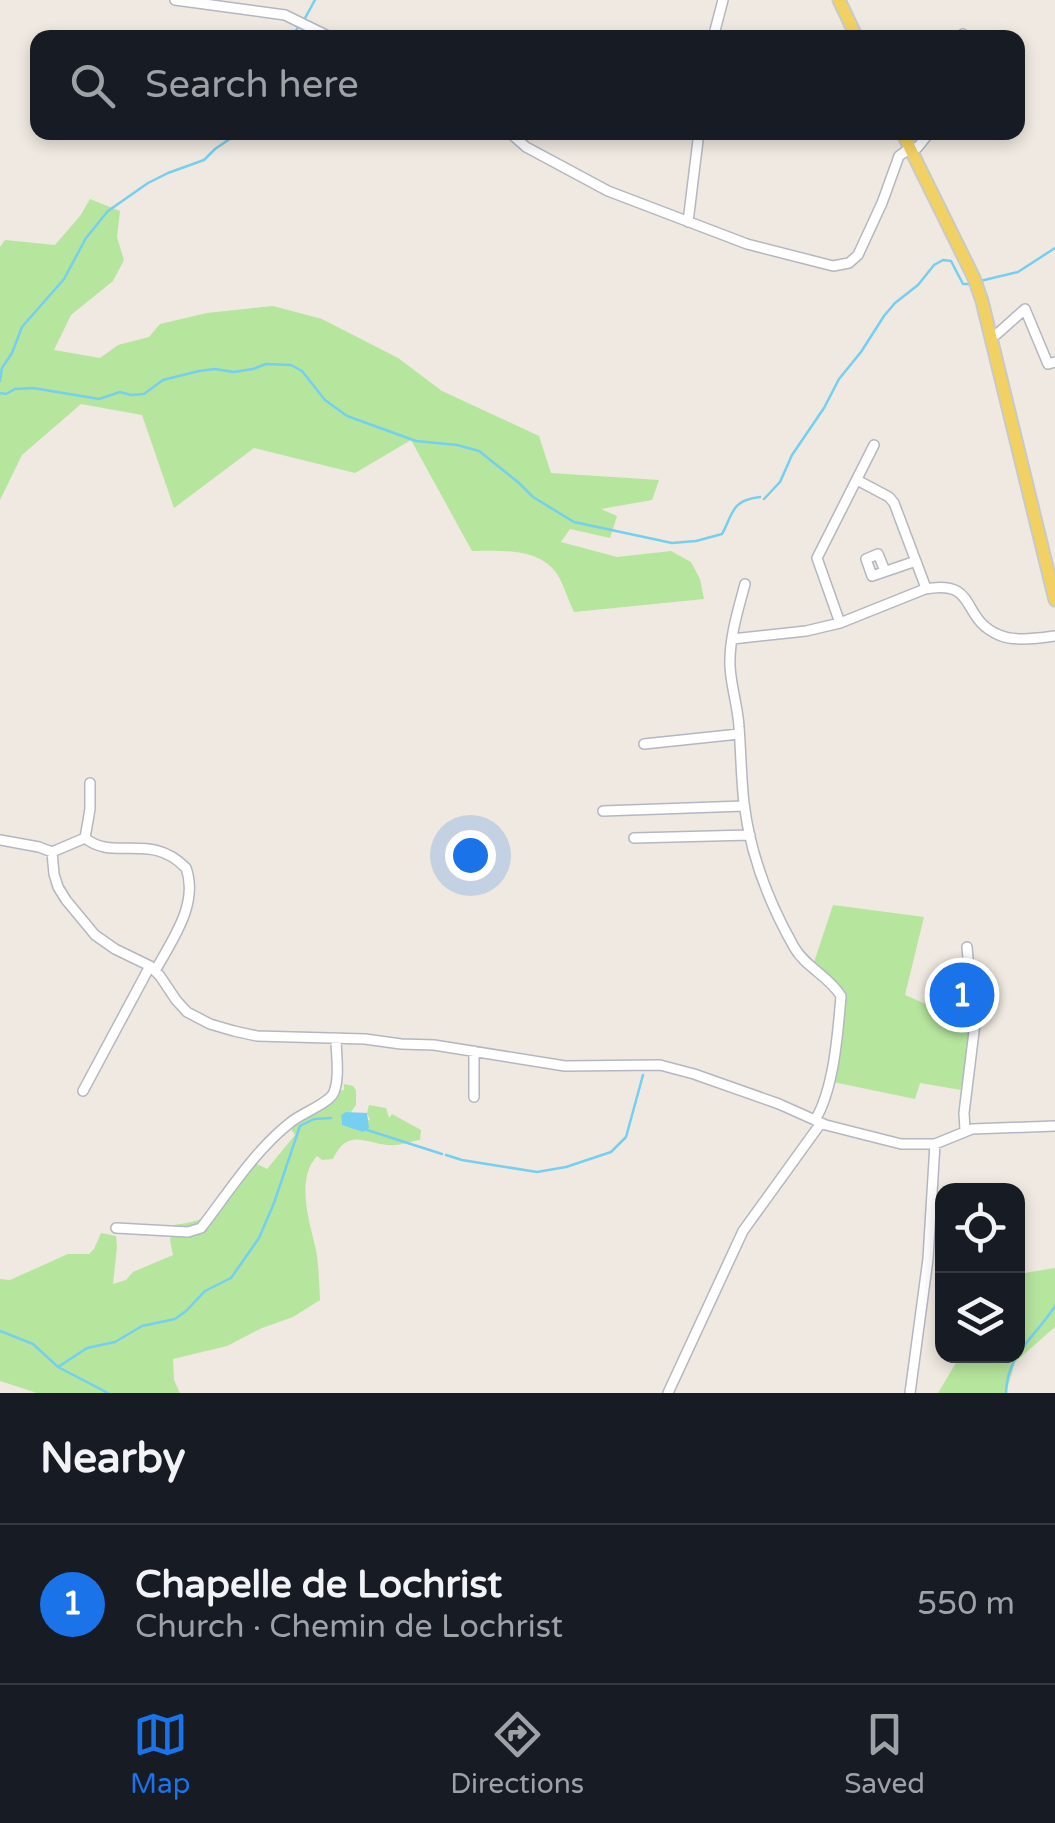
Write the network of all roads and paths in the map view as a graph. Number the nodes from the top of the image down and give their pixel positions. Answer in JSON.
{"nodes":[{"id":1,"x":175,"y":0,"type":"edge"},
{"id":2,"x":723,"y":0,"type":"edge"},
{"id":3,"x":839,"y":0,"type":"edge"},
{"id":4,"x":316,"y":30,"type":"edge"},
{"id":5,"x":715,"y":30,"type":"edge"},
{"id":6,"x":853,"y":30,"type":"edge"},
{"id":7,"x":518,"y":140,"type":"edge"},
{"id":8,"x":697,"y":140,"type":"edge"},
{"id":9,"x":906,"y":140,"type":"edge"},
{"id":10,"x":923,"y":140,"type":"edge"},
{"id":11,"x":910,"y":148,"type":"junction"},
{"id":12,"x":688,"y":222,"type":"junction"},
{"id":13,"x":991,"y":336,"type":"junction"},
{"id":14,"x":1055,"y":362,"type":"edge"},
{"id":15,"x":874,"y":445,"type":"dead end"},
{"id":16,"x":857,"y":480,"type":"junction"},
{"id":17,"x":916,"y":561,"type":"junction"},
{"id":18,"x":885,"y":571,"type":"dead end"},
{"id":19,"x":744,"y":584,"type":"dead end"},
{"id":20,"x":926,"y":588,"type":"junction"},
{"id":21,"x":1055,"y":600,"type":"edge"},
{"id":22,"x":840,"y":623,"type":"junction"},
{"id":23,"x":1055,"y":636,"type":"edge"},
{"id":24,"x":732,"y":640,"type":"junction"},
{"id":25,"x":740,"y":734,"type":"junction"},
{"id":26,"x":644,"y":744,"type":"dead end"},
{"id":27,"x":90,"y":782,"type":"dead end"},
{"id":28,"x":744,"y":806,"type":"junction"},
{"id":29,"x":603,"y":812,"type":"dead end"},
{"id":30,"x":750,"y":834,"type":"junction"},
{"id":31,"x":85,"y":838,"type":"junction"},
{"id":32,"x":634,"y":838,"type":"dead end"},
{"id":33,"x":0,"y":840,"type":"edge"},
{"id":34,"x":52,"y":852,"type":"junction"},
{"id":35,"x":967,"y":947,"type":"dead end"},
{"id":36,"x":153,"y":968,"type":"junction"},
{"id":37,"x":975,"y":986,"type":"junction"},
{"id":38,"x":934,"y":988,"type":"dead end"},
{"id":39,"x":950,"y":988,"type":"junction"},
{"id":40,"x":977,"y":1008,"type":"junction"},
{"id":41,"x":336,"y":1038,"type":"junction"},
{"id":42,"x":474,"y":1052,"type":"junction"},
{"id":43,"x":84,"y":1091,"type":"dead end"},
{"id":44,"x":474,"y":1097,"type":"dead end"},
{"id":45,"x":818,"y":1122,"type":"junction"},
{"id":46,"x":1055,"y":1126,"type":"edge"},
{"id":47,"x":965,"y":1130,"type":"junction"},
{"id":48,"x":934,"y":1144,"type":"junction"},
{"id":49,"x":116,"y":1228,"type":"dead end"},
{"id":50,"x":668,"y":1393,"type":"edge"},
{"id":51,"x":910,"y":1393,"type":"edge"}],
"edges":[{"from":1,"to":4,"type":"street"},
{"from":2,"to":5,"type":"street"},
{"from":3,"to":6,"type":"main road"},
{"from":7,"to":12,"type":"street"},
{"from":8,"to":12,"type":"street"},
{"from":9,"to":11,"type":"main road"},
{"from":10,"to":11,"type":"street"},
{"from":11,"to":12,"type":"street"},
{"from":11,"to":13,"type":"main road"},
{"from":13,"to":14,"type":"street"},
{"from":13,"to":21,"type":"main road"},
{"from":15,"to":16,"type":"street"},
{"from":16,"to":17,"type":"street"},
{"from":16,"to":22,"type":"street"},
{"from":17,"to":18,"type":"street"},
{"from":17,"to":20,"type":"street"},
{"from":19,"to":24,"type":"street"},
{"from":20,"to":22,"type":"street"},
{"from":20,"to":23,"type":"street"},
{"from":22,"to":24,"type":"street"},
{"from":24,"to":25,"type":"street"},
{"from":25,"to":26,"type":"street"},
{"from":25,"to":28,"type":"street"},
{"from":27,"to":31,"type":"street"},
{"from":28,"to":29,"type":"street"},
{"from":28,"to":30,"type":"street"},
{"from":30,"to":32,"type":"street"},
{"from":30,"to":45,"type":"street"},
{"from":31,"to":34,"type":"street"},
{"from":31,"to":36,"type":"street"},
{"from":33,"to":34,"type":"street"},
{"from":34,"to":36,"type":"street"},
{"from":35,"to":37,"type":"street"},
{"from":36,"to":41,"type":"street"},
{"from":36,"to":43,"type":"street"},
{"from":37,"to":39,"type":"street"},
{"from":37,"to":40,"type":"street"},
{"from":38,"to":39,"type":"street"},
{"from":39,"to":40,"type":"street"},
{"from":40,"to":47,"type":"street"},
{"from":41,"to":42,"type":"street"},
{"from":41,"to":49,"type":"street"},
{"from":42,"to":44,"type":"street"},
{"from":42,"to":45,"type":"street"},
{"from":45,"to":48,"type":"street"},
{"from":45,"to":50,"type":"street"},
{"from":46,"to":47,"type":"street"},
{"from":47,"to":48,"type":"street"},
{"from":48,"to":51,"type":"street"}]}
